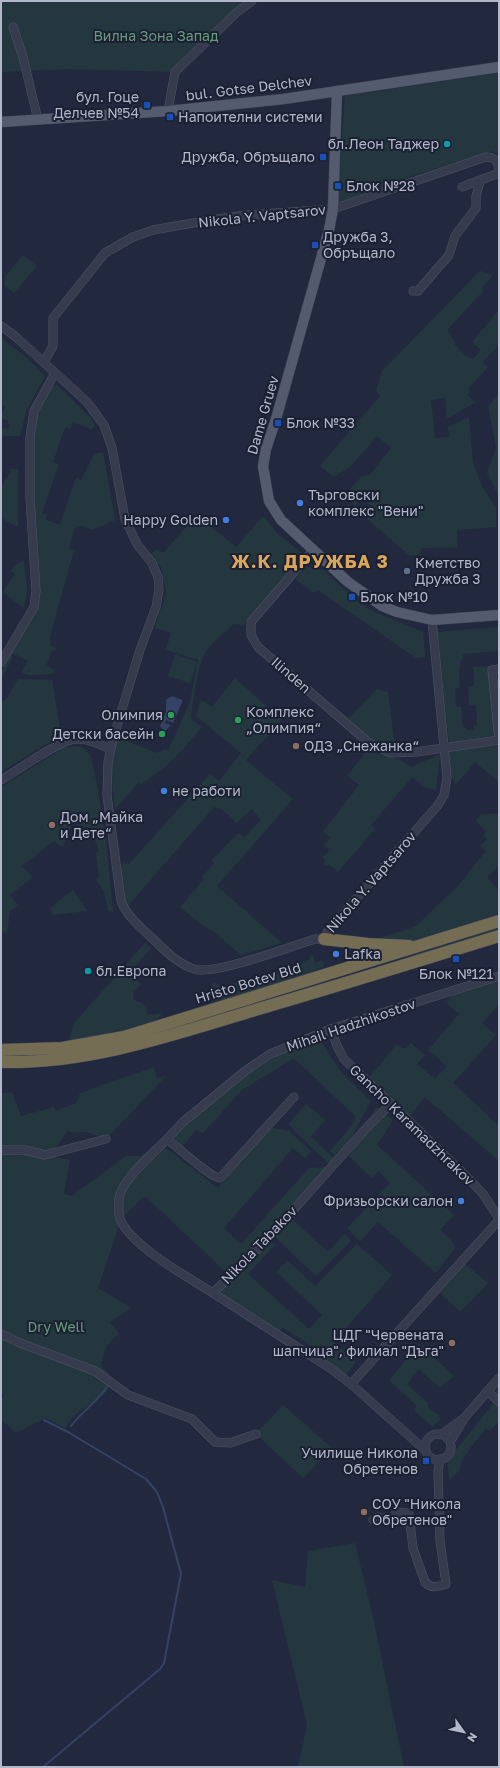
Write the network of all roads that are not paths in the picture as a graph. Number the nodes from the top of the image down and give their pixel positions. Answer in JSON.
{"nodes":[{"id":1,"x":252,"y":1,"type":"edge"},
{"id":2,"x":12,"y":27,"type":"dead end"},
{"id":3,"x":499,"y":67,"type":"edge"},
{"id":4,"x":337,"y":91,"type":"junction"},
{"id":5,"x":168,"y":111,"type":"junction"},
{"id":6,"x":38,"y":120,"type":"junction"},
{"id":7,"x":1,"y":122,"type":"edge"},
{"id":8,"x":499,"y":169,"type":"edge"},
{"id":9,"x":499,"y":172,"type":"edge"},
{"id":10,"x":480,"y":180,"type":"junction"},
{"id":11,"x":462,"y":187,"type":"dead end"},
{"id":12,"x":333,"y":209,"type":"junction"},
{"id":13,"x":413,"y":291,"type":"dead end"},
{"id":14,"x":1,"y":326,"type":"edge"},
{"id":15,"x":44,"y":362,"type":"junction"},
{"id":16,"x":55,"y":373,"type":"junction"},
{"id":17,"x":313,"y":550,"type":"junction"},
{"id":18,"x":499,"y":615,"type":"edge"},
{"id":19,"x":432,"y":620,"type":"junction"},
{"id":20,"x":1,"y":663,"type":"edge"},
{"id":21,"x":499,"y":669,"type":"edge"},
{"id":22,"x":499,"y":740,"type":"edge"},
{"id":23,"x":445,"y":747,"type":"junction"},
{"id":24,"x":110,"y":749,"type":"junction"},
{"id":25,"x":1,"y":780,"type":"edge"},
{"id":26,"x":499,"y":921,"type":"edge"},
{"id":27,"x":499,"y":936,"type":"edge"},
{"id":28,"x":324,"y":939,"type":"junction"},
{"id":29,"x":368,"y":944,"type":"junction"},
{"id":30,"x":426,"y":945,"type":"junction"},
{"id":31,"x":387,"y":946,"type":"junction"},
{"id":32,"x":398,"y":954,"type":"junction"},
{"id":33,"x":363,"y":964,"type":"junction"},
{"id":34,"x":410,"y":964,"type":"junction"},
{"id":35,"x":386,"y":971,"type":"junction"},
{"id":36,"x":499,"y":976,"type":"edge"},
{"id":37,"x":331,"y":1029,"type":"junction"},
{"id":38,"x":1,"y":1050,"type":"edge"},
{"id":39,"x":1,"y":1062,"type":"edge"},
{"id":40,"x":294,"y":1097,"type":"dead end"},
{"id":41,"x":391,"y":1104,"type":"junction"},
{"id":42,"x":106,"y":1138,"type":"dead end"},
{"id":43,"x":167,"y":1138,"type":"junction"},
{"id":44,"x":1,"y":1150,"type":"edge"},
{"id":45,"x":499,"y":1219,"type":"edge"},
{"id":46,"x":214,"y":1293,"type":"junction"},
{"id":47,"x":1,"y":1334,"type":"edge"},
{"id":48,"x":499,"y":1378,"type":"edge"},
{"id":49,"x":351,"y":1384,"type":"junction"},
{"id":50,"x":487,"y":1391,"type":"junction"},
{"id":51,"x":499,"y":1402,"type":"edge"},
{"id":52,"x":465,"y":1417,"type":"junction"},
{"id":53,"x":256,"y":1434,"type":"dead end"},
{"id":54,"x":442,"y":1434,"type":"junction"},
{"id":55,"x":427,"y":1439,"type":"junction"},
{"id":56,"x":412,"y":1440,"type":"junction"},
{"id":57,"x":450,"y":1442,"type":"junction"},
{"id":58,"x":425,"y":1450,"type":"junction"},
{"id":59,"x":440,"y":1459,"type":"junction"},
{"id":60,"x":373,"y":1520,"type":"dead end"}],
"edges":[{"from":1,"to":5,"type":"street"},
{"from":2,"to":6,"type":"street"},
{"from":3,"to":4,"type":"main road","name":"bul. Gotse Delchev"},
{"from":4,"to":5,"type":"main road","name":"bul. Gotse Delchev"},
{"from":4,"to":12,"type":"main road","name":"Dame Gruev"},
{"from":5,"to":6,"type":"main road","name":"bul. Gotse Delchev"},
{"from":6,"to":7,"type":"main road","name":"bul. Gotse Delchev"},
{"from":8,"to":12,"type":"street","name":"Nikola Y. Vaptsarov"},
{"from":9,"to":10,"type":"street"},
{"from":10,"to":11,"type":"street"},
{"from":10,"to":13,"type":"street"},
{"from":12,"to":15,"type":"street","name":"Nikola Y. Vaptsarov"},
{"from":12,"to":17,"type":"main road","name":"Dame Gruev"},
{"from":14,"to":15,"type":"street"},
{"from":15,"to":16,"type":"street","name":"Nikola Y. Vaptsarov"},
{"from":16,"to":20,"type":"street"},
{"from":16,"to":24,"type":"street","name":"Nikola Y. Vaptsarov"},
{"from":17,"to":19,"type":"main road","name":"Dame Gruev"},
{"from":17,"to":23,"type":"street","name":"Ilinden"},
{"from":18,"to":19,"type":"main road","name":"Dame Gruev"},
{"from":19,"to":23,"type":"street","name":"Nikola Y. Vaptsarov"},
{"from":21,"to":22,"type":"street"},
{"from":22,"to":23,"type":"street","name":"Ilinden"},
{"from":23,"to":28,"type":"street","name":"Nikola Y. Vaptsarov"},
{"from":24,"to":25,"type":"street"},
{"from":24,"to":28,"type":"street","name":"Nikola Y. Vaptsarov"},
{"from":26,"to":30,"type":"highway","name":"Hristo Botev Bld"},
{"from":27,"to":34,"type":"highway","name":"Hristo Botev Bld"},
{"from":28,"to":29,"type":"highway"},
{"from":29,"to":31,"type":"highway"},
{"from":29,"to":33,"type":"highway"},
{"from":30,"to":31,"type":"highway"},
{"from":30,"to":32,"type":"highway","name":"Hristo Botev Bld"},
{"from":31,"to":32,"type":"highway"},
{"from":32,"to":33,"type":"highway","name":"Hristo Botev Bld"},
{"from":32,"to":34,"type":"highway"},
{"from":32,"to":35,"type":"highway"},
{"from":33,"to":38,"type":"highway","name":"Hristo Botev Bld"},
{"from":34,"to":35,"type":"highway","name":"Hristo Botev Bld"},
{"from":35,"to":39,"type":"highway","name":"Hristo Botev Bld"},
{"from":36,"to":37,"type":"street","name":"Mihail Hadzhikostov"},
{"from":37,"to":41,"type":"street","name":"Gancho Karamadzhrakov"},
{"from":37,"to":43,"type":"street","name":"Mihail Hadzhikostov"},
{"from":40,"to":43,"type":"street"},
{"from":41,"to":45,"type":"street","name":"Gancho Karamadzhrakov"},
{"from":41,"to":46,"type":"street","name":"Nikola Tabakov"},
{"from":42,"to":44,"type":"street"},
{"from":43,"to":46,"type":"street","name":"Mihail Hadzhikostov"},
{"from":45,"to":49,"type":"street","name":"Gancho Karamadzhrakov"},
{"from":46,"to":49,"type":"street","name":"Nikola Tabakov"},
{"from":47,"to":53,"type":"street"},
{"from":48,"to":50,"type":"street"},
{"from":49,"to":56,"type":"street","name":"Nikola Tabakov"},
{"from":50,"to":51,"type":"street"},
{"from":50,"to":52,"type":"street"},
{"from":52,"to":54,"type":"street"},
{"from":52,"to":57,"type":"street"},
{"from":54,"to":55,"type":"street"},
{"from":54,"to":57,"type":"street"},
{"from":55,"to":56,"type":"street"},
{"from":55,"to":58,"type":"street"},
{"from":56,"to":58,"type":"street","name":"Nikola Tabakov"},
{"from":57,"to":59,"type":"street"},
{"from":58,"to":59,"type":"street"},
{"from":59,"to":60,"type":"street"}]}
